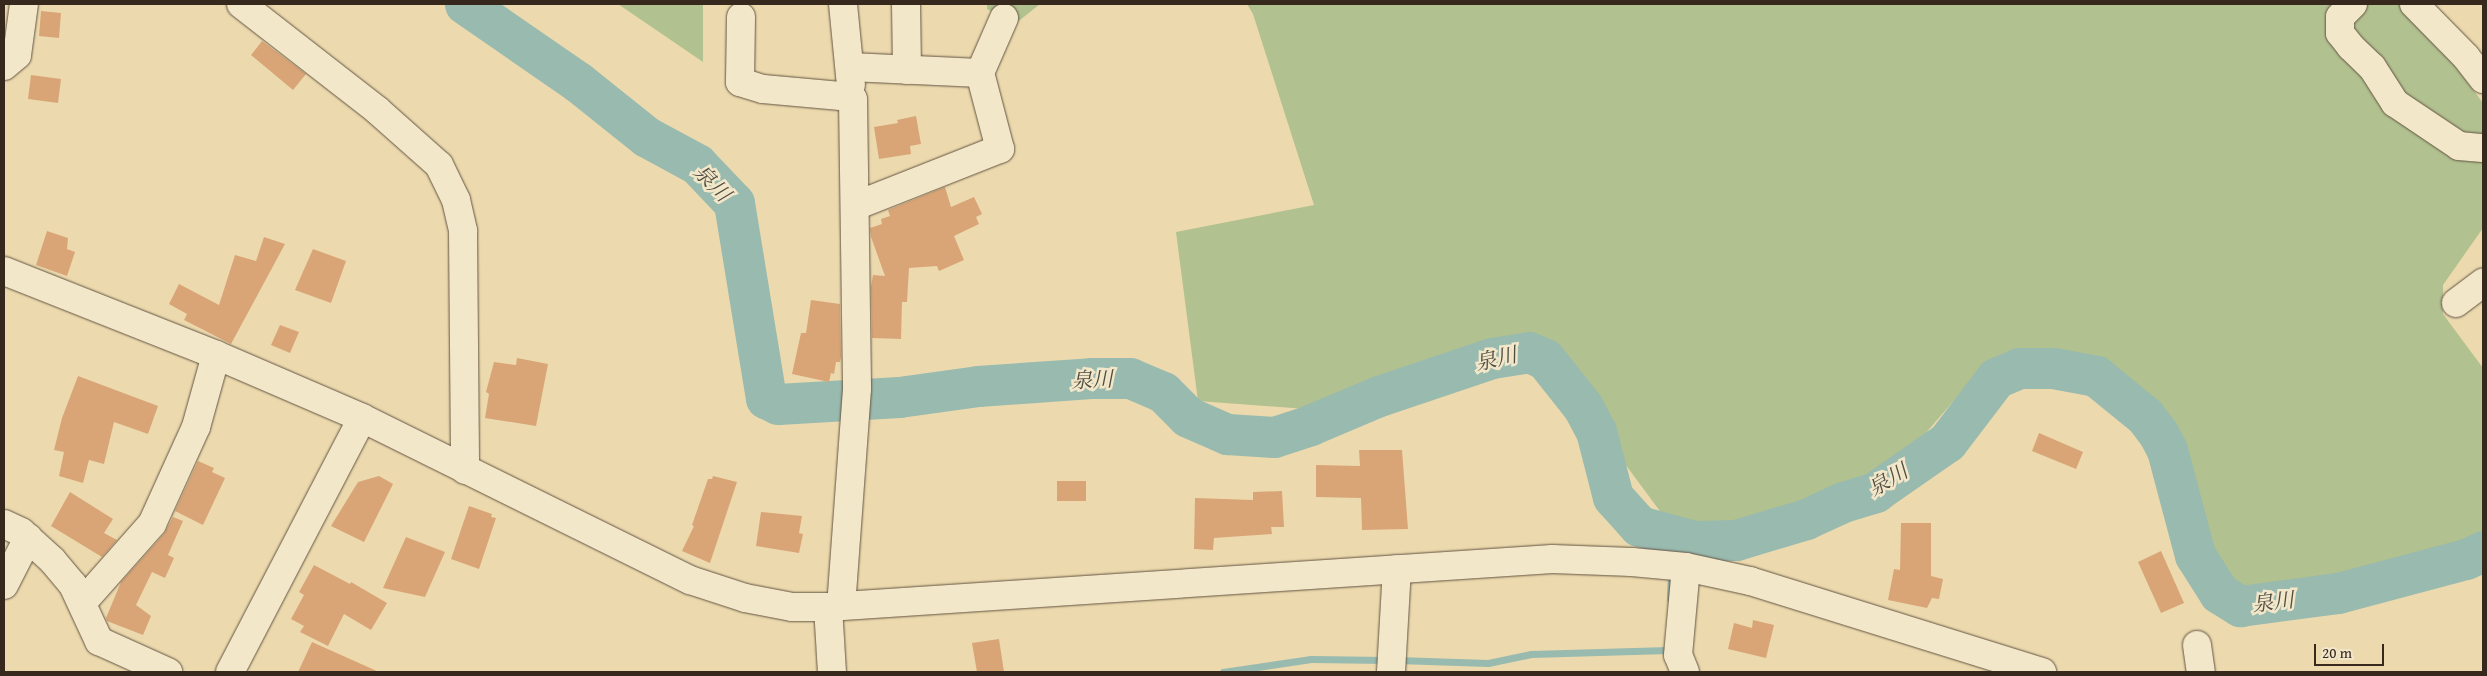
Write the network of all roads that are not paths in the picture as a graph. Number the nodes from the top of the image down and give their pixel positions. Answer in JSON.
{"nodes":[{"id":1,"x":24,"y":4,"type":"edge"},
{"id":2,"x":241,"y":4,"type":"edge"},
{"id":3,"x":843,"y":4,"type":"edge"},
{"id":4,"x":906,"y":4,"type":"edge"},
{"id":5,"x":2353,"y":4,"type":"edge"},
{"id":6,"x":2414,"y":4,"type":"edge"},
{"id":7,"x":740,"y":16,"type":"dead end"},
{"id":8,"x":1004,"y":18,"type":"dead end"},
{"id":9,"x":4,"y":66,"type":"edge"},
{"id":10,"x":850,"y":67,"type":"junction"},
{"id":11,"x":907,"y":70,"type":"junction"},
{"id":12,"x":980,"y":73,"type":"junction"},
{"id":13,"x":2483,"y":80,"type":"edge"},
{"id":14,"x":853,"y":99,"type":"junction"},
{"id":15,"x":2483,"y":148,"type":"edge"},
{"id":16,"x":855,"y":206,"type":"junction"},
{"id":17,"x":4,"y":271,"type":"edge"},
{"id":18,"x":2483,"y":283,"type":"edge"},
{"id":19,"x":2456,"y":303,"type":"dead end"},
{"id":20,"x":216,"y":355,"type":"junction"},
{"id":21,"x":362,"y":418,"type":"junction"},
{"id":22,"x":465,"y":470,"type":"junction"},
{"id":23,"x":4,"y":524,"type":"edge"},
{"id":24,"x":28,"y":538,"type":"junction"},
{"id":25,"x":1686,"y":567,"type":"junction"},
{"id":26,"x":1397,"y":569,"type":"junction"},
{"id":27,"x":4,"y":586,"type":"edge"},
{"id":28,"x":82,"y":603,"type":"junction"},
{"id":29,"x":834,"y":606,"type":"junction"},
{"id":30,"x":2198,"y":645,"type":"dead end"},
{"id":31,"x":2030,"y":670,"type":"edge"},
{"id":32,"x":168,"y":672,"type":"edge"},
{"id":33,"x":230,"y":672,"type":"edge"},
{"id":34,"x":832,"y":672,"type":"edge"},
{"id":35,"x":1391,"y":672,"type":"edge"},
{"id":36,"x":1685,"y":672,"type":"edge"},
{"id":37,"x":2201,"y":672,"type":"edge"}],
"edges":[{"from":1,"to":9,"type":"street"},
{"from":2,"to":22,"type":"street"},
{"from":3,"to":10,"type":"street"},
{"from":4,"to":11,"type":"street"},
{"from":5,"to":15,"type":"street"},
{"from":6,"to":13,"type":"street"},
{"from":7,"to":14,"type":"street"},
{"from":8,"to":12,"type":"street"},
{"from":10,"to":11,"type":"street"},
{"from":10,"to":14,"type":"street"},
{"from":11,"to":12,"type":"street"},
{"from":12,"to":16,"type":"street"},
{"from":14,"to":16,"type":"street"},
{"from":16,"to":29,"type":"street"},
{"from":17,"to":20,"type":"street"},
{"from":18,"to":19,"type":"street"},
{"from":20,"to":21,"type":"street"},
{"from":20,"to":28,"type":"street"},
{"from":21,"to":22,"type":"street"},
{"from":21,"to":33,"type":"street"},
{"from":22,"to":29,"type":"street"},
{"from":23,"to":24,"type":"street"},
{"from":24,"to":27,"type":"street"},
{"from":24,"to":28,"type":"street"},
{"from":25,"to":26,"type":"street"},
{"from":25,"to":31,"type":"street"},
{"from":25,"to":36,"type":"street"},
{"from":26,"to":29,"type":"street"},
{"from":26,"to":35,"type":"street"},
{"from":28,"to":32,"type":"street"},
{"from":29,"to":34,"type":"street"},
{"from":30,"to":37,"type":"street"}]}
